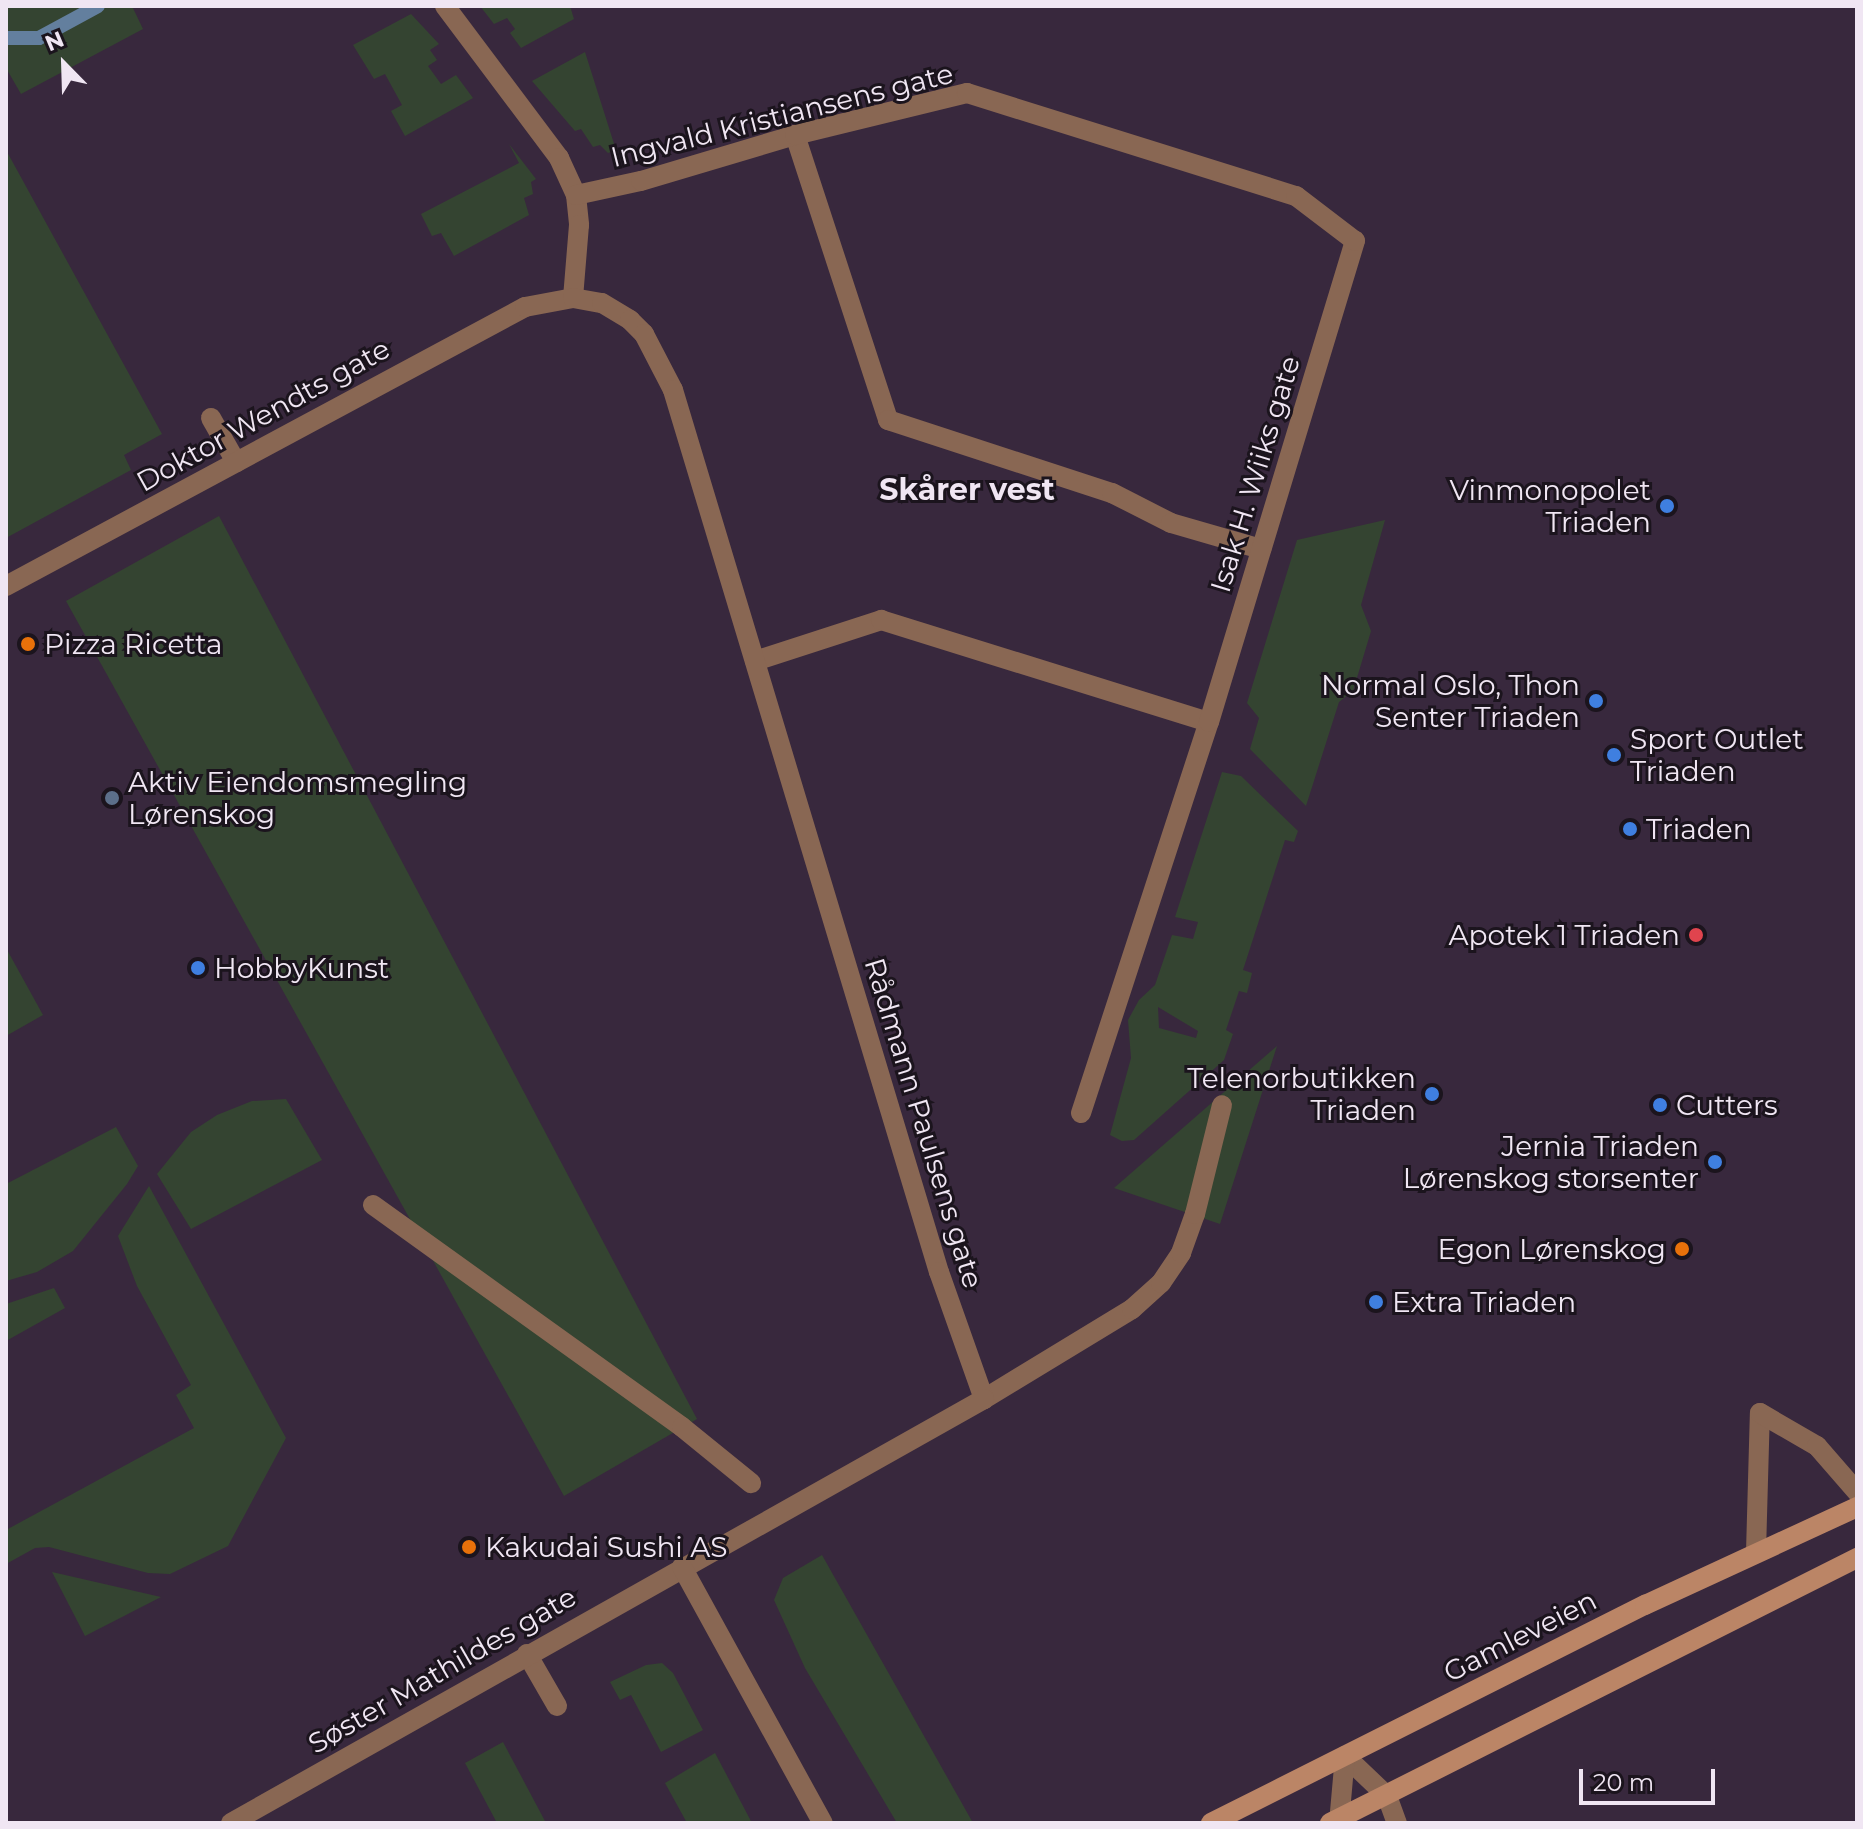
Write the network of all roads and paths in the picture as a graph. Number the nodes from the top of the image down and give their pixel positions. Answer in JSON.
{"nodes":[{"id":1,"x":445,"y":6,"type":"edge"},
{"id":2,"x":795,"y":135,"type":"junction"},
{"id":3,"x":576,"y":195,"type":"junction"},
{"id":4,"x":1355,"y":241,"type":"joint"},
{"id":5,"x":573,"y":298,"type":"junction"},
{"id":6,"x":548,"y":300,"type":"joint"},
{"id":7,"x":211,"y":418,"type":"dead end"},
{"id":8,"x":236,"y":462,"type":"junction"},
{"id":9,"x":1261,"y":549,"type":"junction"},
{"id":10,"x":6,"y":586,"type":"edge"},
{"id":11,"x":755,"y":661,"type":"junction"},
{"id":12,"x":1209,"y":722,"type":"junction"},
{"id":13,"x":1222,"y":1105,"type":"dead end"},
{"id":14,"x":1081,"y":1113,"type":"dead end"},
{"id":15,"x":373,"y":1205,"type":"dead end"},
{"id":16,"x":984,"y":1399,"type":"junction"},
{"id":17,"x":751,"y":1483,"type":"dead end"},
{"id":18,"x":1857,"y":1492,"type":"edge"},
{"id":19,"x":1857,"y":1507,"type":"edge"},
{"id":20,"x":1756,"y":1552,"type":"junction"},
{"id":21,"x":1857,"y":1558,"type":"edge"},
{"id":22,"x":682,"y":1567,"type":"junction"},
{"id":23,"x":527,"y":1654,"type":"junction"},
{"id":24,"x":557,"y":1706,"type":"dead end"},
{"id":25,"x":1345,"y":1756,"type":"junction"},
{"id":26,"x":1387,"y":1796,"type":"junction"},
{"id":27,"x":1335,"y":1822,"type":"edge"},
{"id":28,"x":231,"y":1823,"type":"edge"},
{"id":29,"x":823,"y":1823,"type":"edge"},
{"id":30,"x":1211,"y":1823,"type":"edge"},
{"id":31,"x":1397,"y":1823,"type":"edge"}],
"edges":[{"from":1,"to":3,"type":"street"},
{"from":2,"to":3,"type":"street","name":"Ingvald Kristiansens gate"},
{"from":2,"to":4,"type":"street","name":"Ingvald Kristiansens gate"},
{"from":2,"to":9,"type":"street"},
{"from":3,"to":5,"type":"street"},
{"from":4,"to":9,"type":"street","name":"Isak H. Wiiks gate"},
{"from":5,"to":6,"type":"street","name":"Rådmann Paulsens gate"},
{"from":5,"to":11,"type":"street","name":"Rådmann Paulsens gate"},
{"from":6,"to":8,"type":"street","name":"Doktor Wendts gate"},
{"from":7,"to":8,"type":"street"},
{"from":8,"to":10,"type":"street","name":"Doktor Wendts gate"},
{"from":9,"to":12,"type":"street","name":"Isak H. Wiiks gate"},
{"from":11,"to":12,"type":"street"},
{"from":11,"to":16,"type":"street","name":"Rådmann Paulsens gate"},
{"from":12,"to":14,"type":"street","name":"Isak H. Wiiks gate"},
{"from":13,"to":16,"type":"street"},
{"from":15,"to":17,"type":"street"},
{"from":16,"to":22,"type":"street"},
{"from":18,"to":20,"type":"street"},
{"from":19,"to":20,"type":"main road","name":"Gamleveien"},
{"from":20,"to":25,"type":"main road","name":"Gamleveien"},
{"from":21,"to":26,"type":"main road"},
{"from":22,"to":23,"type":"street","name":"Søster Mathildes gate"},
{"from":22,"to":29,"type":"street"},
{"from":23,"to":24,"type":"street"},
{"from":23,"to":28,"type":"street","name":"Søster Mathildes gate"},
{"from":25,"to":26,"type":"street"},
{"from":25,"to":27,"type":"street"},
{"from":25,"to":30,"type":"main road","name":"Gamleveien"},
{"from":26,"to":27,"type":"main road"},
{"from":26,"to":31,"type":"street"}]}
